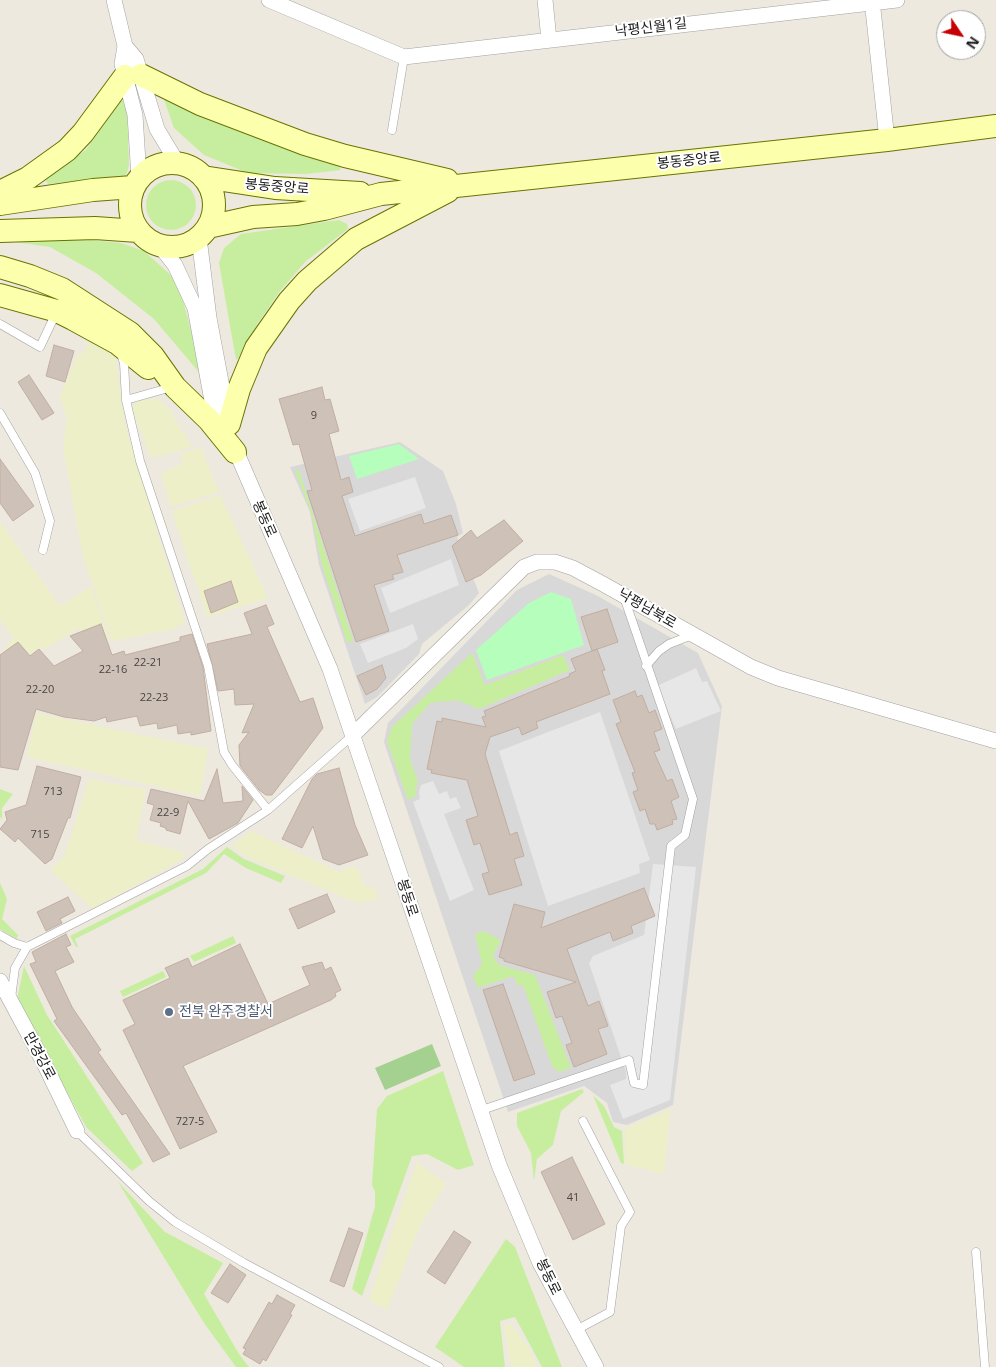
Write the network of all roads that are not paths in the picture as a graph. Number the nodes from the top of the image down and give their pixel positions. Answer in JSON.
{"nodes":[{"id":1,"x":114,"y":0,"type":"edge"},
{"id":2,"x":269,"y":0,"type":"edge"},
{"id":3,"x":546,"y":0,"type":"edge"},
{"id":4,"x":897,"y":0,"type":"edge"},
{"id":5,"x":872,"y":1,"type":"edge"},
{"id":6,"x":549,"y":40,"type":"junction"},
{"id":7,"x":404,"y":57,"type":"junction"},
{"id":8,"x":133,"y":75,"type":"junction"},
{"id":9,"x":996,"y":126,"type":"edge"},
{"id":10,"x":392,"y":130,"type":"dead end"},
{"id":11,"x":887,"y":140,"type":"junction"},
{"id":12,"x":178,"y":164,"type":"junction"},
{"id":13,"x":203,"y":177,"type":"junction"},
{"id":14,"x":136,"y":183,"type":"junction"},
{"id":15,"x":462,"y":184,"type":"junction"},
{"id":16,"x":0,"y":192,"type":"edge"},
{"id":17,"x":381,"y":194,"type":"junction"},
{"id":18,"x":0,"y":204,"type":"edge"},
{"id":19,"x":138,"y":231,"type":"junction"},
{"id":20,"x":0,"y":232,"type":"edge"},
{"id":21,"x":203,"y":233,"type":"junction"},
{"id":22,"x":160,"y":246,"type":"junction"},
{"id":23,"x":0,"y":267,"type":"edge"},
{"id":24,"x":0,"y":295,"type":"edge"},
{"id":25,"x":57,"y":311,"type":"junction"},
{"id":26,"x":0,"y":324,"type":"edge"},
{"id":27,"x":117,"y":343,"type":"junction"},
{"id":28,"x":175,"y":387,"type":"junction"},
{"id":29,"x":126,"y":400,"type":"junction"},
{"id":30,"x":0,"y":413,"type":"edge"},
{"id":31,"x":229,"y":424,"type":"junction"},
{"id":32,"x":235,"y":452,"type":"junction"},
{"id":33,"x":43,"y":550,"type":"dead end"},
{"id":34,"x":623,"y":596,"type":"junction"},
{"id":35,"x":692,"y":635,"type":"junction"},
{"id":36,"x":646,"y":666,"type":"junction"},
{"id":37,"x":353,"y":735,"type":"junction"},
{"id":38,"x":996,"y":742,"type":"edge"},
{"id":39,"x":268,"y":810,"type":"junction"},
{"id":40,"x":0,"y":935,"type":"edge"},
{"id":41,"x":27,"y":947,"type":"junction"},
{"id":42,"x":0,"y":981,"type":"edge"},
{"id":43,"x":11,"y":1003,"type":"junction"},
{"id":44,"x":479,"y":1111,"type":"junction"},
{"id":45,"x":583,"y":1121,"type":"dead end"},
{"id":46,"x":77,"y":1131,"type":"joint"},
{"id":47,"x":976,"y":1252,"type":"dead end"},
{"id":48,"x":576,"y":1330,"type":"junction"},
{"id":49,"x":439,"y":1367,"type":"edge"},
{"id":50,"x":596,"y":1367,"type":"edge"},
{"id":51,"x":985,"y":1367,"type":"edge"}],
"edges":[{"from":1,"to":8,"type":"street"},
{"from":2,"to":7,"type":"street"},
{"from":3,"to":6,"type":"street"},
{"from":4,"to":5,"type":"street","name":"낙평신월1길"},
{"from":5,"to":6,"type":"street","name":"낙평신월1길"},
{"from":5,"to":11,"type":"street"},
{"from":6,"to":7,"type":"street","name":"낙평신월1길"},
{"from":7,"to":10,"type":"lane"},
{"from":8,"to":12,"type":"street"},
{"from":8,"to":14,"type":"street"},
{"from":8,"to":15,"type":"street"},
{"from":8,"to":16,"type":"street"},
{"from":9,"to":11,"type":"street","name":"봉동중앙로"},
{"from":11,"to":15,"type":"street","name":"봉동중앙로"},
{"from":12,"to":13,"type":"street","name":"봉동중앙로"},
{"from":12,"to":14,"type":"street"},
{"from":13,"to":17,"type":"street","name":"봉동중앙로"},
{"from":13,"to":21,"type":"street"},
{"from":14,"to":18,"type":"street"},
{"from":14,"to":19,"type":"street"},
{"from":15,"to":17,"type":"street","name":"봉동중앙로"},
{"from":15,"to":31,"type":"street"},
{"from":17,"to":21,"type":"street","name":"봉동중앙로"},
{"from":19,"to":20,"type":"street"},
{"from":19,"to":22,"type":"street"},
{"from":21,"to":22,"type":"street","name":"봉동중앙로"},
{"from":21,"to":31,"type":"street","name":"봉동로"},
{"from":22,"to":31,"type":"street","name":"봉동로"},
{"from":23,"to":28,"type":"street"},
{"from":24,"to":25,"type":"street"},
{"from":25,"to":26,"type":"lane"},
{"from":25,"to":27,"type":"street"},
{"from":27,"to":28,"type":"street"},
{"from":27,"to":29,"type":"lane"},
{"from":28,"to":29,"type":"lane"},
{"from":28,"to":32,"type":"street"},
{"from":29,"to":39,"type":"lane"},
{"from":30,"to":33,"type":"lane"},
{"from":31,"to":32,"type":"street","name":"봉동로"},
{"from":32,"to":37,"type":"street","name":"봉동로"},
{"from":34,"to":35,"type":"street","name":"낙평남북로"},
{"from":34,"to":36,"type":"lane"},
{"from":34,"to":37,"type":"street","name":"낙평남북로"},
{"from":35,"to":36,"type":"lane"},
{"from":35,"to":38,"type":"street","name":"낙평남북로"},
{"from":36,"to":44,"type":"lane"},
{"from":37,"to":39,"type":"lane"},
{"from":37,"to":44,"type":"street","name":"봉동로"},
{"from":39,"to":41,"type":"lane"},
{"from":40,"to":41,"type":"lane"},
{"from":41,"to":43,"type":"lane"},
{"from":42,"to":43,"type":"street","name":"만경강로"},
{"from":43,"to":46,"type":"street","name":"만경강로"},
{"from":44,"to":48,"type":"street","name":"봉동로"},
{"from":45,"to":48,"type":"lane"},
{"from":46,"to":49,"type":"lane"},
{"from":47,"to":51,"type":"lane"},
{"from":48,"to":50,"type":"street","name":"봉동로"}]}
